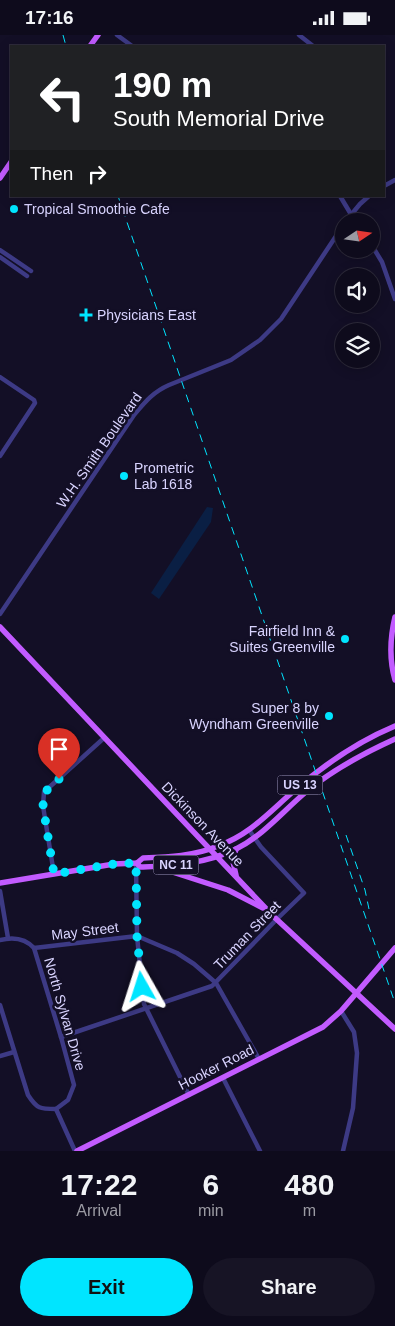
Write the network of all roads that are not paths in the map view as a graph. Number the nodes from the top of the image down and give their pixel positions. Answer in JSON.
{"nodes":[{"id":1,"x":117,"y":35,"type":"edge"},
{"id":2,"x":299,"y":35,"type":"edge"},
{"id":3,"x":131,"y":45,"type":"edge"},
{"id":4,"x":312,"y":45,"type":"edge"},
{"id":5,"x":10,"y":164,"type":"edge"},
{"id":6,"x":0,"y":179,"type":"edge"},
{"id":7,"x":341,"y":197,"type":"edge"},
{"id":8,"x":368,"y":197,"type":"edge"},
{"id":9,"x":349,"y":213,"type":"edge"},
{"id":10,"x":352,"y":213,"type":"edge"},
{"id":11,"x":335,"y":238,"type":"edge"},
{"id":12,"x":0,"y":250,"type":"edge"},
{"id":13,"x":0,"y":257,"type":"edge"},
{"id":14,"x":380,"y":258,"type":"edge"},
{"id":15,"x":31,"y":271,"type":"dead end"},
{"id":16,"x":27,"y":276,"type":"dead end"},
{"id":17,"x":395,"y":299,"type":"edge"},
{"id":18,"x":0,"y":377,"type":"edge"},
{"id":19,"x":0,"y":456,"type":"edge"},
{"id":20,"x":0,"y":614,"type":"edge"},
{"id":21,"x":395,"y":617,"type":"edge"},
{"id":22,"x":0,"y":627,"type":"edge"},
{"id":23,"x":395,"y":680,"type":"edge"},
{"id":24,"x":395,"y":726,"type":"edge"},
{"id":25,"x":104,"y":738,"type":"junction"},
{"id":26,"x":395,"y":739,"type":"edge"},
{"id":27,"x":249,"y":830,"type":"junction"},
{"id":28,"x":254,"y":837,"type":"junction"},
{"id":29,"x":210,"y":849,"type":"junction"},
{"id":30,"x":236,"y":849,"type":"junction"},
{"id":31,"x":216,"y":856,"type":"junction"},
{"id":32,"x":137,"y":863,"type":"junction"},
{"id":33,"x":156,"y":867,"type":"junction"},
{"id":34,"x":54,"y":874,"type":"junction"},
{"id":35,"x":237,"y":877,"type":"junction"},
{"id":36,"x":0,"y":883,"type":"edge"},
{"id":37,"x":0,"y":891,"type":"edge"},
{"id":38,"x":274,"y":917,"type":"junction"},
{"id":39,"x":137,"y":936,"type":"junction"},
{"id":40,"x":8,"y":938,"type":"junction"},
{"id":41,"x":0,"y":940,"type":"edge"},
{"id":42,"x":34,"y":948,"type":"junction"},
{"id":43,"x":395,"y":948,"type":"edge"},
{"id":44,"x":216,"y":983,"type":"junction"},
{"id":45,"x":357,"y":994,"type":"junction"},
{"id":46,"x":0,"y":1005,"type":"edge"},
{"id":47,"x":146,"y":1008,"type":"junction"},
{"id":48,"x":341,"y":1011,"type":"junction"},
{"id":49,"x":395,"y":1029,"type":"edge"},
{"id":50,"x":61,"y":1037,"type":"junction"},
{"id":51,"x":14,"y":1052,"type":"junction"},
{"id":52,"x":0,"y":1056,"type":"edge"},
{"id":53,"x":259,"y":1059,"type":"junction"},
{"id":54,"x":223,"y":1078,"type":"junction"},
{"id":55,"x":189,"y":1095,"type":"junction"},
{"id":56,"x":56,"y":1109,"type":"junction"},
{"id":57,"x":76,"y":1151,"type":"edge"},
{"id":58,"x":260,"y":1151,"type":"edge"},
{"id":59,"x":343,"y":1151,"type":"edge"}],
"edges":[{"from":1,"to":3,"type":"street"},
{"from":2,"to":4,"type":"street"},
{"from":5,"to":6,"type":"main road"},
{"from":7,"to":9,"type":"street"},
{"from":8,"to":10,"type":"street","name":"W.H. Smith Boulevard"},
{"from":11,"to":20,"type":"street","name":"W.H. Smith Boulevard"},
{"from":12,"to":15,"type":"street"},
{"from":13,"to":16,"type":"street"},
{"from":14,"to":17,"type":"street"},
{"from":18,"to":19,"type":"street"},
{"from":21,"to":23,"type":"main road"},
{"from":22,"to":25,"type":"main road","name":"Dickinson Avenue"},
{"from":24,"to":27,"type":"main road","number":"US 13"},
{"from":25,"to":29,"type":"main road","name":"Dickinson Avenue"},
{"from":25,"to":34,"type":"street"},
{"from":26,"to":28,"type":"main road","number":"US 13"},
{"from":27,"to":28,"type":"street"},
{"from":27,"to":29,"type":"main road","number":"US 13"},
{"from":28,"to":30,"type":"main road","number":"US 13"},
{"from":28,"to":38,"type":"street","name":"Truman Street"},
{"from":29,"to":31,"type":"main road","name":"Dickinson Avenue"},
{"from":29,"to":32,"type":"main road","number":"NC 11"},
{"from":30,"to":31,"type":"main road","number":"US 13"},
{"from":30,"to":35,"type":"main road"},
{"from":31,"to":33,"type":"main road","number":"NC 11"},
{"from":31,"to":35,"type":"main road","name":"Dickinson Avenue"},
{"from":32,"to":33,"type":"main road","number":"NC 11"},
{"from":32,"to":34,"type":"main road","number":"NC 11"},
{"from":32,"to":39,"type":"street"},
{"from":33,"to":38,"type":"main road"},
{"from":34,"to":36,"type":"main road","number":"NC 11"},
{"from":35,"to":38,"type":"main road","name":"Dickinson Avenue"},
{"from":37,"to":40,"type":"street"},
{"from":38,"to":44,"type":"street","name":"Truman Street"},
{"from":38,"to":45,"type":"main road","name":"Dickinson Avenue"},
{"from":39,"to":42,"type":"street","name":"May Street"},
{"from":39,"to":44,"type":"street","name":"May Street"},
{"from":39,"to":47,"type":"street"},
{"from":40,"to":41,"type":"street"},
{"from":40,"to":42,"type":"street","name":"North Sylvan Drive"},
{"from":42,"to":50,"type":"street","name":"North Sylvan Drive"},
{"from":43,"to":45,"type":"main road","name":"Hooker Road"},
{"from":44,"to":47,"type":"street","name":"Truman Street"},
{"from":44,"to":53,"type":"street","name":"May Street"},
{"from":45,"to":48,"type":"main road","name":"Hooker Road"},
{"from":45,"to":49,"type":"main road","name":"Dickinson Avenue"},
{"from":46,"to":51,"type":"street"},
{"from":47,"to":50,"type":"street","name":"Truman Street"},
{"from":47,"to":55,"type":"street"},
{"from":48,"to":53,"type":"main road","name":"Hooker Road"},
{"from":48,"to":59,"type":"street"},
{"from":50,"to":56,"type":"street","name":"North Sylvan Drive"},
{"from":51,"to":52,"type":"street"},
{"from":51,"to":56,"type":"street"},
{"from":53,"to":54,"type":"main road","name":"Hooker Road"},
{"from":54,"to":55,"type":"main road","name":"Hooker Road"},
{"from":54,"to":58,"type":"street"},
{"from":55,"to":57,"type":"main road","name":"Hooker Road"},
{"from":56,"to":57,"type":"street"}]}
